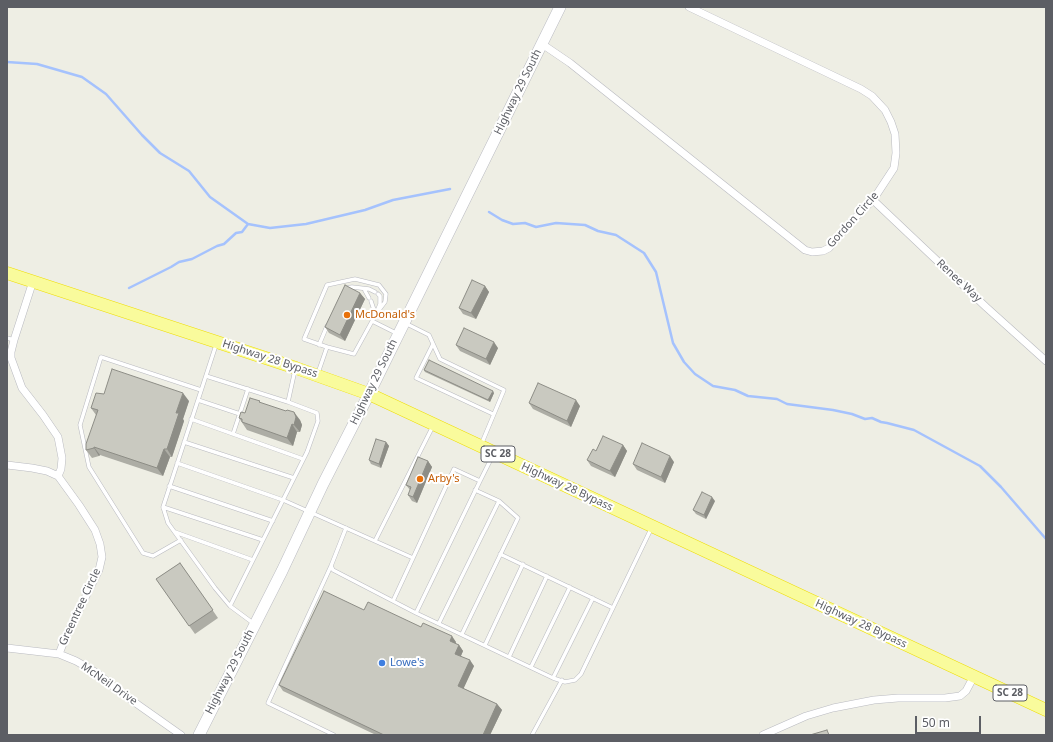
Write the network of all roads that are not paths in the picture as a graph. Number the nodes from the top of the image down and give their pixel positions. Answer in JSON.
{"nodes":[{"id":1,"x":560,"y":7,"type":"edge"},
{"id":2,"x":689,"y":7,"type":"edge"},
{"id":3,"x":542,"y":44,"type":"junction"},
{"id":4,"x":873,"y":200,"type":"junction"},
{"id":5,"x":7,"y":273,"type":"edge"},
{"id":6,"x":33,"y":281,"type":"junction"},
{"id":7,"x":364,"y":289,"type":"junction"},
{"id":8,"x":342,"y":295,"type":"edge"},
{"id":9,"x":376,"y":314,"type":"junction"},
{"id":10,"x":330,"y":320,"type":"edge"},
{"id":11,"x":372,"y":321,"type":"junction"},
{"id":12,"x":404,"y":322,"type":"junction"},
{"id":13,"x":398,"y":334,"type":"junction"},
{"id":14,"x":10,"y":339,"type":"edge"},
{"id":15,"x":216,"y":342,"type":"junction"},
{"id":16,"x":433,"y":344,"type":"junction"},
{"id":17,"x":319,"y":345,"type":"junction"},
{"id":18,"x":327,"y":347,"type":"junction"},
{"id":19,"x":1046,"y":361,"type":"edge"},
{"id":20,"x":296,"y":368,"type":"junction"},
{"id":21,"x":318,"y":375,"type":"junction"},
{"id":22,"x":206,"y":376,"type":"junction"},
{"id":23,"x":248,"y":389,"type":"junction"},
{"id":24,"x":201,"y":390,"type":"junction"},
{"id":25,"x":369,"y":394,"type":"junction"},
{"id":26,"x":198,"y":400,"type":"junction"},
{"id":27,"x":288,"y":402,"type":"junction"},
{"id":28,"x":240,"y":414,"type":"junction"},
{"id":29,"x":494,"y":414,"type":"junction"},
{"id":30,"x":191,"y":419,"type":"junction"},
{"id":31,"x":434,"y":424,"type":"junction"},
{"id":32,"x":233,"y":434,"type":"junction"},
{"id":33,"x":184,"y":442,"type":"junction"},
{"id":34,"x":480,"y":446,"type":"junction"},
{"id":35,"x":494,"y":452,"type":"junction"},
{"id":36,"x":303,"y":459,"type":"junction"},
{"id":37,"x":177,"y":463,"type":"junction"},
{"id":38,"x":7,"y":465,"type":"edge"},
{"id":39,"x":58,"y":476,"type":"junction"},
{"id":40,"x":294,"y":478,"type":"junction"},
{"id":41,"x":480,"y":481,"type":"junction"},
{"id":42,"x":169,"y":486,"type":"junction"},
{"id":43,"x":475,"y":490,"type":"junction"},
{"id":44,"x":283,"y":500,"type":"junction"},
{"id":45,"x":499,"y":501,"type":"junction"},
{"id":46,"x":163,"y":507,"type":"junction"},
{"id":47,"x":310,"y":512,"type":"junction"},
{"id":48,"x":273,"y":521,"type":"junction"},
{"id":49,"x":652,"y":527,"type":"junction"},
{"id":50,"x":346,"y":528,"type":"junction"},
{"id":51,"x":175,"y":532,"type":"junction"},
{"id":52,"x":181,"y":540,"type":"junction"},
{"id":53,"x":263,"y":540,"type":"junction"},
{"id":54,"x":375,"y":541,"type":"junction"},
{"id":55,"x":500,"y":554,"type":"junction"},
{"id":56,"x":413,"y":558,"type":"junction"},
{"id":57,"x":253,"y":560,"type":"junction"},
{"id":58,"x":523,"y":564,"type":"junction"},
{"id":59,"x":331,"y":566,"type":"junction"},
{"id":60,"x":548,"y":576,"type":"junction"},
{"id":61,"x":570,"y":587,"type":"junction"},
{"id":62,"x":593,"y":598,"type":"junction"},
{"id":63,"x":393,"y":601,"type":"junction"},
{"id":64,"x":230,"y":606,"type":"junction"},
{"id":65,"x":613,"y":608,"type":"junction"},
{"id":66,"x":416,"y":613,"type":"junction"},
{"id":67,"x":439,"y":623,"type":"junction"},
{"id":68,"x":254,"y":624,"type":"junction"},
{"id":69,"x":462,"y":634,"type":"junction"},
{"id":70,"x":485,"y":645,"type":"junction"},
{"id":71,"x":7,"y":648,"type":"edge"},
{"id":72,"x":59,"y":654,"type":"junction"},
{"id":73,"x":509,"y":657,"type":"junction"},
{"id":74,"x":531,"y":667,"type":"junction"},
{"id":75,"x":974,"y":676,"type":"junction"},
{"id":76,"x":553,"y":678,"type":"junction"},
{"id":77,"x":562,"y":680,"type":"junction"},
{"id":78,"x":1046,"y":710,"type":"edge"},
{"id":79,"x":181,"y":735,"type":"edge"},
{"id":80,"x":199,"y":735,"type":"edge"},
{"id":81,"x":334,"y":735,"type":"edge"},
{"id":82,"x":532,"y":735,"type":"edge"},
{"id":83,"x":763,"y":735,"type":"edge"}],
"edges":[{"from":1,"to":3,"type":"main road","name":"Highway 29 South"},
{"from":2,"to":4,"type":"street","name":"Gordon Circle"},
{"from":3,"to":4,"type":"street","name":"Gordon Circle"},
{"from":3,"to":12,"type":"main road","name":"Highway 29 South"},
{"from":4,"to":19,"type":"street","name":"Renee Way"},
{"from":5,"to":6,"type":"highway","name":"Highway 28 Bypass","number":"SC 28"},
{"from":6,"to":14,"type":"street"},
{"from":6,"to":15,"type":"highway","name":"Highway 28 Bypass","number":"SC 28"},
{"from":7,"to":8,"type":"lane"},
{"from":7,"to":9,"type":"lane"},
{"from":7,"to":9,"type":"lane"},
{"from":9,"to":11,"type":"lane"},
{"from":9,"to":17,"type":"lane"},
{"from":10,"to":17,"type":"lane"},
{"from":11,"to":13,"type":"lane"},
{"from":11,"to":18,"type":"lane"},
{"from":12,"to":13,"type":"main road","name":"Highway 29 South"},
{"from":12,"to":16,"type":"lane"},
{"from":13,"to":25,"type":"main road","name":"Highway 29 South"},
{"from":14,"to":39,"type":"street"},
{"from":15,"to":20,"type":"highway","name":"Highway 28 Bypass","number":"SC 28"},
{"from":15,"to":22,"type":"lane"},
{"from":16,"to":29,"type":"lane"},
{"from":16,"to":29,"type":"lane"},
{"from":17,"to":18,"type":"lane"},
{"from":18,"to":21,"type":"lane"},
{"from":20,"to":21,"type":"highway","name":"Highway 28 Bypass","number":"SC 28"},
{"from":20,"to":27,"type":"lane"},
{"from":21,"to":25,"type":"highway","name":"Highway 28 Bypass","number":"SC 28"},
{"from":22,"to":23,"type":"lane"},
{"from":22,"to":24,"type":"lane"},
{"from":23,"to":27,"type":"lane"},
{"from":23,"to":28,"type":"lane"},
{"from":24,"to":26,"type":"lane"},
{"from":24,"to":52,"type":"lane"},
{"from":25,"to":31,"type":"highway","name":"Highway 28 Bypass","number":"SC 28"},
{"from":25,"to":47,"type":"main road","name":"Highway 29 South"},
{"from":26,"to":28,"type":"lane"},
{"from":26,"to":30,"type":"lane"},
{"from":27,"to":36,"type":"lane"},
{"from":28,"to":32,"type":"lane"},
{"from":29,"to":34,"type":"lane"},
{"from":30,"to":32,"type":"lane"},
{"from":30,"to":33,"type":"lane"},
{"from":31,"to":34,"type":"highway","name":"Highway 28 Bypass","number":"SC 28"},
{"from":31,"to":54,"type":"lane"},
{"from":32,"to":36,"type":"lane"},
{"from":33,"to":37,"type":"lane"},
{"from":33,"to":40,"type":"lane"},
{"from":34,"to":35,"type":"highway","name":"Highway 28 Bypass","number":"SC 28"},
{"from":35,"to":41,"type":"lane"},
{"from":35,"to":49,"type":"highway","name":"Highway 28 Bypass","number":"SC 28"},
{"from":36,"to":40,"type":"lane"},
{"from":37,"to":42,"type":"lane"},
{"from":37,"to":44,"type":"lane"},
{"from":38,"to":39,"type":"street"},
{"from":39,"to":72,"type":"street","name":"Greentree Circle"},
{"from":40,"to":44,"type":"lane"},
{"from":41,"to":43,"type":"lane"},
{"from":41,"to":56,"type":"lane"},
{"from":42,"to":46,"type":"lane"},
{"from":42,"to":48,"type":"lane"},
{"from":43,"to":45,"type":"lane"},
{"from":43,"to":66,"type":"lane"},
{"from":44,"to":47,"type":"lane"},
{"from":44,"to":48,"type":"lane"},
{"from":45,"to":55,"type":"lane"},
{"from":45,"to":67,"type":"lane"},
{"from":46,"to":51,"type":"lane"},
{"from":46,"to":53,"type":"lane"},
{"from":47,"to":50,"type":"lane"},
{"from":47,"to":68,"type":"main road","name":"Highway 29 South"},
{"from":48,"to":53,"type":"lane"},
{"from":49,"to":65,"type":"lane"},
{"from":49,"to":75,"type":"highway","name":"Highway 28 Bypass","number":"SC 28"},
{"from":50,"to":54,"type":"lane"},
{"from":50,"to":59,"type":"lane"},
{"from":51,"to":52,"type":"lane"},
{"from":51,"to":57,"type":"lane"},
{"from":52,"to":64,"type":"lane"},
{"from":53,"to":57,"type":"lane"},
{"from":54,"to":56,"type":"lane"},
{"from":55,"to":58,"type":"lane"},
{"from":55,"to":69,"type":"lane"},
{"from":56,"to":63,"type":"lane"},
{"from":57,"to":64,"type":"lane"},
{"from":58,"to":60,"type":"lane"},
{"from":58,"to":70,"type":"lane"},
{"from":59,"to":63,"type":"lane"},
{"from":59,"to":81,"type":"lane"},
{"from":60,"to":61,"type":"lane"},
{"from":60,"to":73,"type":"lane"},
{"from":61,"to":62,"type":"lane"},
{"from":61,"to":74,"type":"lane"},
{"from":62,"to":65,"type":"lane"},
{"from":62,"to":76,"type":"lane"},
{"from":63,"to":66,"type":"lane"},
{"from":64,"to":68,"type":"lane"},
{"from":65,"to":77,"type":"lane"},
{"from":66,"to":67,"type":"lane"},
{"from":67,"to":69,"type":"lane"},
{"from":68,"to":80,"type":"main road","name":"Highway 29 South"},
{"from":69,"to":70,"type":"lane"},
{"from":70,"to":73,"type":"lane"},
{"from":71,"to":72,"type":"street","name":"McNeil Drive"},
{"from":72,"to":79,"type":"street","name":"McNeil Drive"},
{"from":73,"to":74,"type":"lane"},
{"from":74,"to":76,"type":"lane"},
{"from":75,"to":78,"type":"highway","name":"Highway 28 Bypass","number":"SC 28"},
{"from":75,"to":83,"type":"street"},
{"from":76,"to":77,"type":"lane"},
{"from":77,"to":82,"type":"lane"}]}
